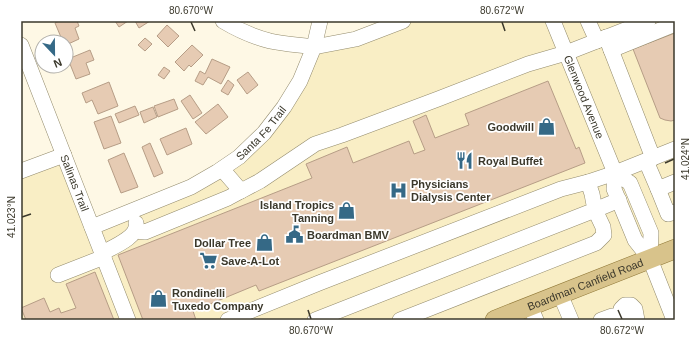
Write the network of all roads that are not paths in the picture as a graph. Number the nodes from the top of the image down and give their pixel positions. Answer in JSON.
{"nodes":[{"id":1,"x":223,"y":21,"type":"edge"},
{"id":2,"x":320,"y":21,"type":"edge"},
{"id":3,"x":403,"y":21,"type":"edge"},
{"id":4,"x":553,"y":21,"type":"edge"},
{"id":5,"x":588,"y":21,"type":"edge"},
{"id":6,"x":648,"y":21,"type":"edge"},
{"id":7,"x":675,"y":24,"type":"edge"},
{"id":8,"x":605,"y":43,"type":"junction"},
{"id":9,"x":21,"y":45,"type":"edge"},
{"id":10,"x":314,"y":47,"type":"junction"},
{"id":11,"x":566,"y":53,"type":"junction"},
{"id":12,"x":675,"y":149,"type":"edge"},
{"id":13,"x":64,"y":155,"type":"junction"},
{"id":14,"x":649,"y":159,"type":"junction"},
{"id":15,"x":222,"y":169,"type":"junction"},
{"id":16,"x":21,"y":171,"type":"edge"},
{"id":17,"x":615,"y":173,"type":"junction"},
{"id":18,"x":588,"y":182,"type":"junction"},
{"id":19,"x":675,"y":182,"type":"edge"},
{"id":20,"x":658,"y":190,"type":"junction"},
{"id":21,"x":241,"y":191,"type":"junction"},
{"id":22,"x":619,"y":200,"type":"junction"},
{"id":23,"x":638,"y":201,"type":"junction"},
{"id":24,"x":595,"y":210,"type":"junction"},
{"id":25,"x":132,"y":211,"type":"junction"},
{"id":26,"x":675,"y":212,"type":"edge"},
{"id":27,"x":92,"y":227,"type":"junction"},
{"id":28,"x":135,"y":231,"type":"junction"},
{"id":29,"x":675,"y":249,"type":"edge"},
{"id":30,"x":103,"y":255,"type":"junction"},
{"id":31,"x":650,"y":259,"type":"junction"},
{"id":32,"x":58,"y":275,"type":"dead end"},
{"id":33,"x":560,"y":294,"type":"junction"},
{"id":34,"x":533,"y":313,"type":"edge"},
{"id":35,"x":674,"y":316,"type":"edge"},
{"id":36,"x":622,"y":318,"type":"edge"},
{"id":37,"x":128,"y":320,"type":"edge"},
{"id":38,"x":228,"y":320,"type":"edge"},
{"id":39,"x":315,"y":320,"type":"edge"},
{"id":40,"x":400,"y":320,"type":"edge"},
{"id":41,"x":495,"y":320,"type":"edge"},
{"id":42,"x":571,"y":320,"type":"edge"},
{"id":43,"x":601,"y":320,"type":"edge"},
{"id":44,"x":637,"y":320,"type":"edge"}],
"edges":[{"from":1,"to":10,"type":"street"},
{"from":2,"to":10,"type":"street","name":"Santa Fe Trail"},
{"from":3,"to":10,"type":"street"},
{"from":4,"to":11,"type":"street","name":"Glenwood Avenue"},
{"from":5,"to":8,"type":"street"},
{"from":6,"to":8,"type":"street"},
{"from":7,"to":8,"type":"street"},
{"from":8,"to":11,"type":"street"},
{"from":8,"to":14,"type":"street"},
{"from":9,"to":13,"type":"street","name":"Salinas Trail"},
{"from":10,"to":15,"type":"street","name":"Santa Fe Trail"},
{"from":11,"to":17,"type":"street","name":"Glenwood Avenue"},
{"from":11,"to":21,"type":"street"},
{"from":12,"to":14,"type":"street"},
{"from":13,"to":16,"type":"street"},
{"from":13,"to":27,"type":"street","name":"Salinas Trail"},
{"from":14,"to":17,"type":"street"},
{"from":14,"to":20,"type":"street"},
{"from":15,"to":21,"type":"street"},
{"from":15,"to":25,"type":"street","name":"Santa Fe Trail"},
{"from":17,"to":18,"type":"street"},
{"from":17,"to":22,"type":"street","name":"Glenwood Avenue"},
{"from":17,"to":23,"type":"street","name":"Glenwood Avenue"},
{"from":18,"to":24,"type":"street"},
{"from":18,"to":38,"type":"street"},
{"from":19,"to":20,"type":"street"},
{"from":20,"to":23,"type":"street"},
{"from":20,"to":26,"type":"street"},
{"from":21,"to":28,"type":"street"},
{"from":22,"to":24,"type":"street"},
{"from":22,"to":31,"type":"street","name":"Glenwood Avenue"},
{"from":23,"to":31,"type":"street","name":"Glenwood Avenue"},
{"from":24,"to":39,"type":"street"},
{"from":24,"to":40,"type":"street"},
{"from":25,"to":27,"type":"street","name":"Santa Fe Trail"},
{"from":25,"to":28,"type":"street"},
{"from":27,"to":30,"type":"street","name":"Salinas Trail"},
{"from":28,"to":30,"type":"street"},
{"from":29,"to":31,"type":"main road","name":"Boardman Canfield Road"},
{"from":30,"to":32,"type":"street"},
{"from":30,"to":37,"type":"street","name":"Salinas Trail"},
{"from":31,"to":33,"type":"main road","name":"Boardman Canfield Road"},
{"from":31,"to":35,"type":"street","name":"Glenwood Avenue"},
{"from":33,"to":34,"type":"main road","name":"Boardman Canfield Road"},
{"from":33,"to":42,"type":"street"},
{"from":34,"to":41,"type":"main road","name":"Boardman Canfield Road"},
{"from":36,"to":43,"type":"street"},
{"from":36,"to":44,"type":"street"}]}
